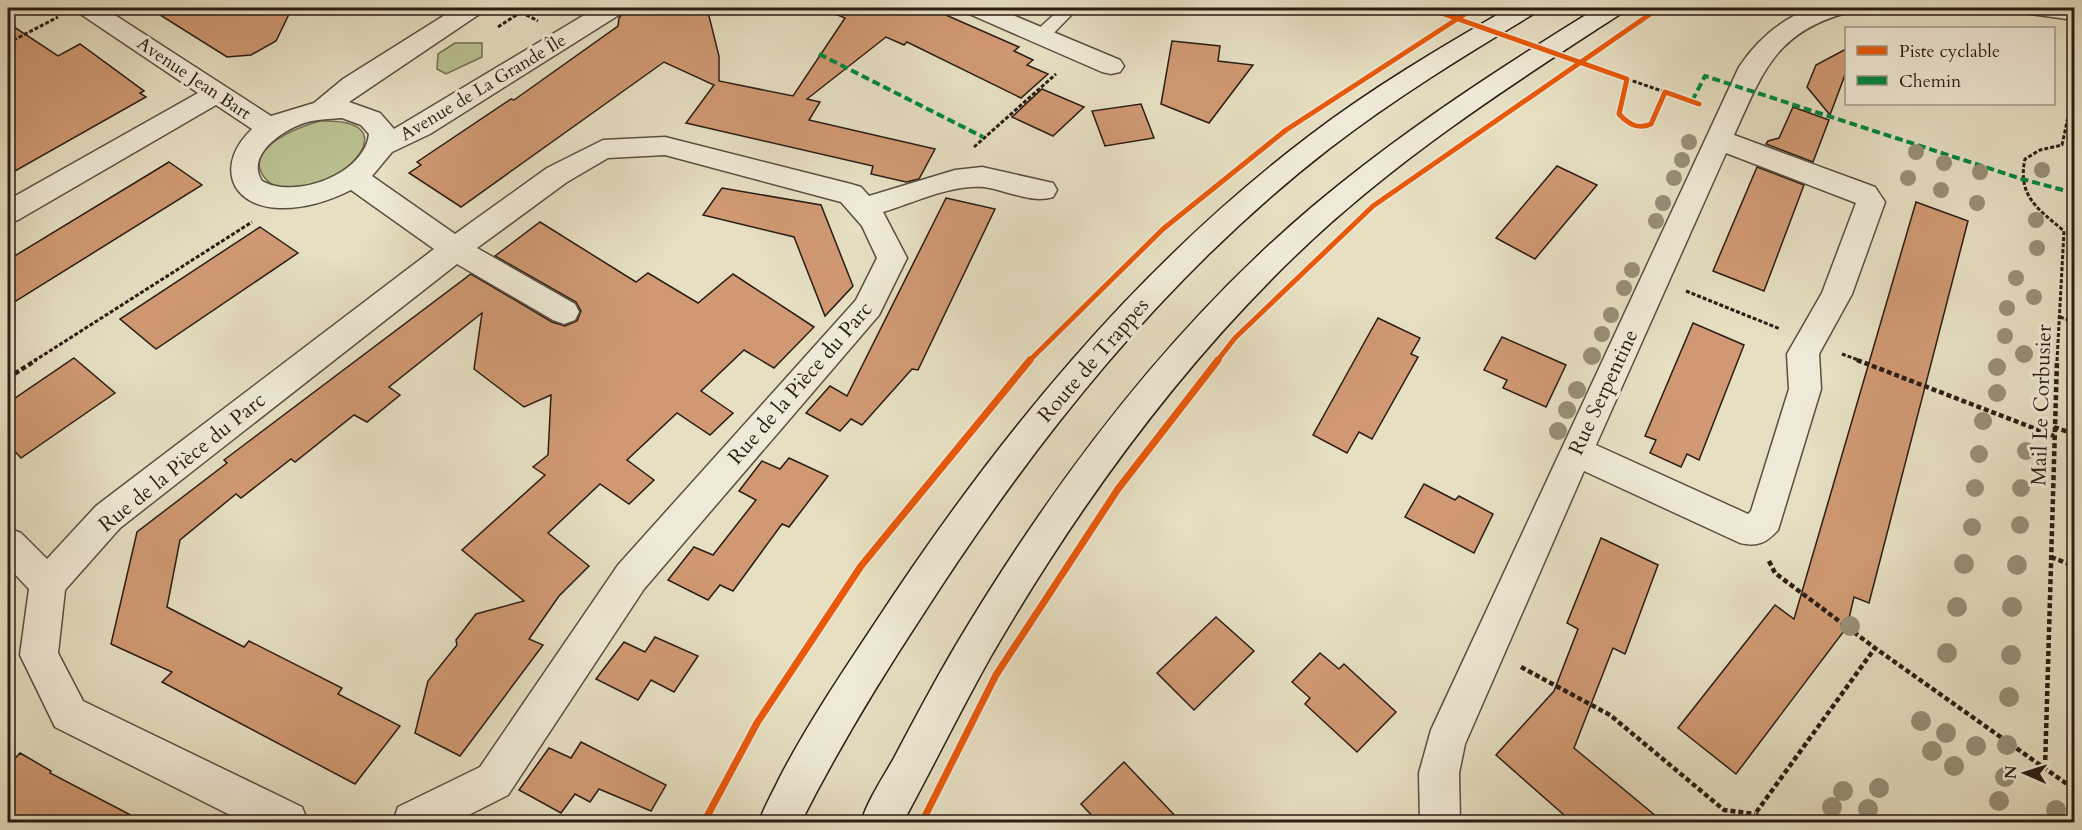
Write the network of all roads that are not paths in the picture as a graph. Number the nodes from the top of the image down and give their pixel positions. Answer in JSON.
{"nodes":[{"id":1,"x":88,"y":8,"type":"edge"},
{"id":2,"x":472,"y":8,"type":"edge"},
{"id":3,"x":613,"y":8,"type":"edge"},
{"id":4,"x":976,"y":8,"type":"edge"},
{"id":5,"x":1070,"y":8,"type":"edge"},
{"id":6,"x":1526,"y":8,"type":"edge"},
{"id":7,"x":1613,"y":8,"type":"edge"},
{"id":8,"x":1837,"y":8,"type":"edge"},
{"id":9,"x":2032,"y":8,"type":"edge"},
{"id":10,"x":2074,"y":13,"type":"edge"},
{"id":11,"x":1041,"y":36,"type":"junction"},
{"id":12,"x":1111,"y":66,"type":"dead end"},
{"id":13,"x":216,"y":93,"type":"junction"},
{"id":14,"x":323,"y":110,"type":"junction"},
{"id":15,"x":271,"y":129,"type":"junction"},
{"id":16,"x":1719,"y":140,"type":"junction"},
{"id":17,"x":381,"y":146,"type":"junction"},
{"id":18,"x":354,"y":178,"type":"junction"},
{"id":19,"x":1043,"y":190,"type":"dead end"},
{"id":20,"x":863,"y":208,"type":"junction"},
{"id":21,"x":8,"y":213,"type":"edge"},
{"id":22,"x":455,"y":249,"type":"junction"},
{"id":23,"x":564,"y":312,"type":"dead end"},
{"id":24,"x":1575,"y":452,"type":"junction"},
{"id":25,"x":8,"y":544,"type":"edge"},
{"id":26,"x":48,"y":584,"type":"junction"},
{"id":27,"x":287,"y":822,"type":"edge"},
{"id":28,"x":413,"y":822,"type":"edge"},
{"id":29,"x":779,"y":822,"type":"edge"},
{"id":30,"x":881,"y":822,"type":"edge"},
{"id":31,"x":1440,"y":822,"type":"edge"}],
"edges":[{"from":1,"to":13,"type":"street","name":"Avenue Jean Bart"},
{"from":2,"to":14,"type":"street"},
{"from":3,"to":17,"type":"street","name":"Avenue de La Grande Île"},
{"from":4,"to":11,"type":"street"},
{"from":5,"to":11,"type":"lane"},
{"from":6,"to":29,"type":"street","name":"Route de Trappes"},
{"from":7,"to":30,"type":"street"},
{"from":8,"to":16,"type":"street","name":"Rue Serpentine"},
{"from":9,"to":10,"type":"street"},
{"from":11,"to":12,"type":"street"},
{"from":13,"to":15,"type":"street","name":"Avenue Jean Bart"},
{"from":13,"to":21,"type":"street"},
{"from":14,"to":15,"type":"street"},
{"from":14,"to":17,"type":"street"},
{"from":15,"to":18,"type":"street"},
{"from":16,"to":24,"type":"street","name":"Rue Serpentine"},
{"from":16,"to":24,"type":"street"},
{"from":17,"to":18,"type":"street"},
{"from":18,"to":22,"type":"street"},
{"from":19,"to":20,"type":"street"},
{"from":20,"to":22,"type":"street","name":"Rue de la Pièce du Parc"},
{"from":20,"to":28,"type":"street","name":"Rue de la Pièce du Parc"},
{"from":22,"to":23,"type":"street"},
{"from":22,"to":26,"type":"street","name":"Rue de la Pièce du Parc"},
{"from":24,"to":31,"type":"street","name":"Rue Serpentine"},
{"from":25,"to":26,"type":"street"},
{"from":26,"to":27,"type":"street"}]}
